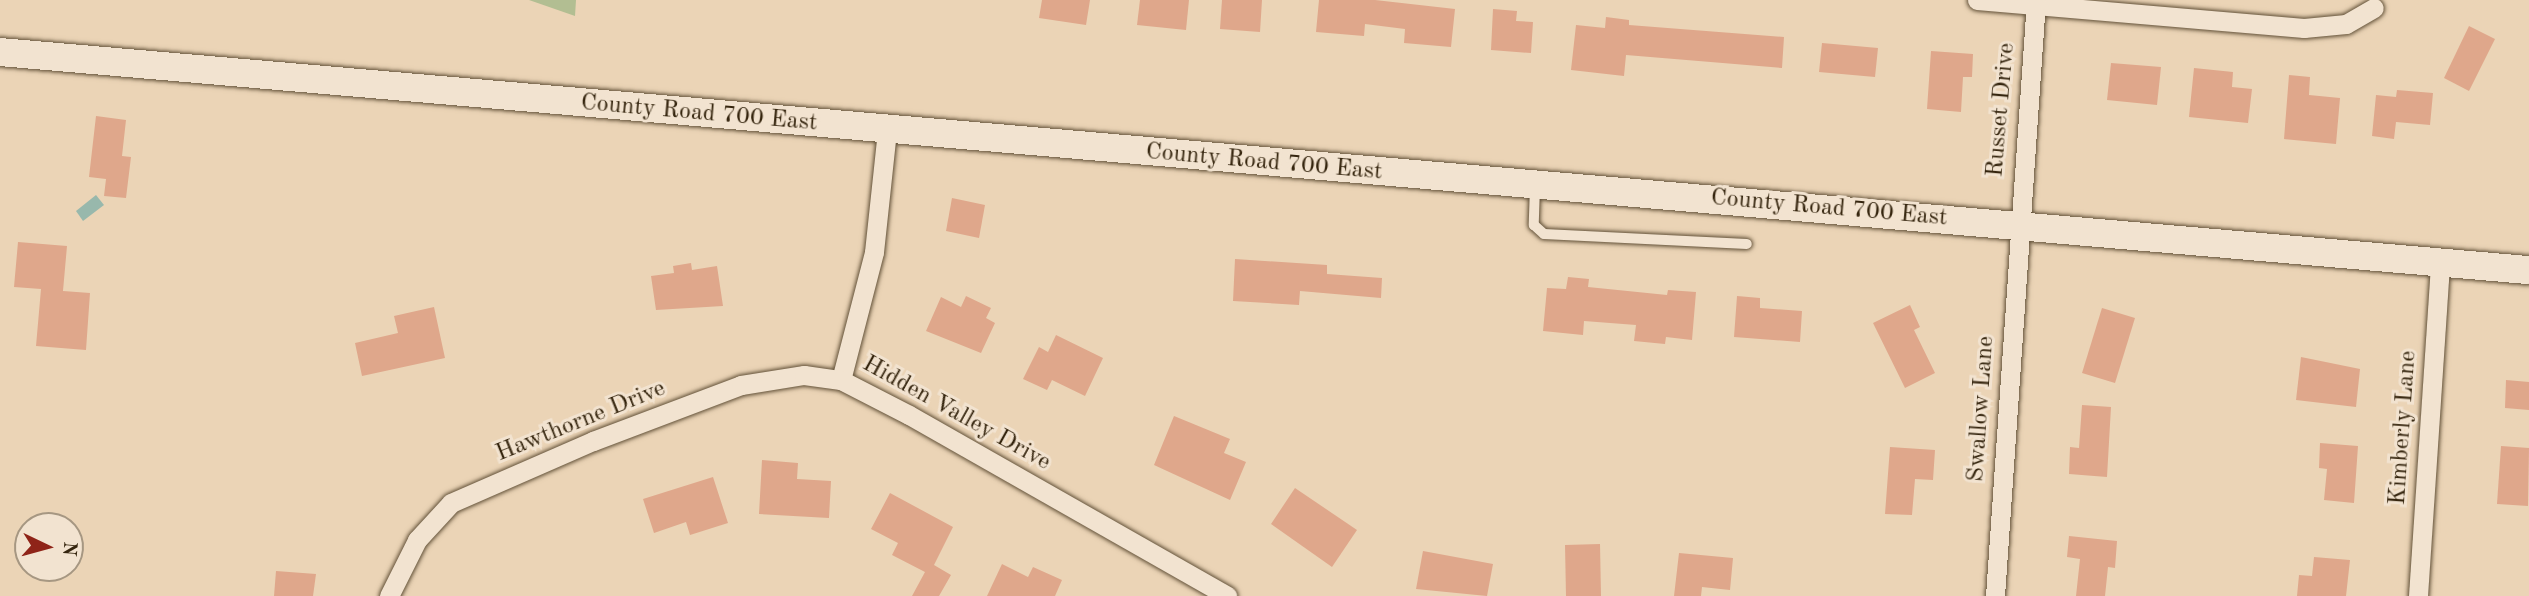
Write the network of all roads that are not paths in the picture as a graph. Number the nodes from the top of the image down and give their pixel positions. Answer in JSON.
{"nodes":[{"id":1,"x":1976,"y":0,"type":"edge"},
{"id":2,"x":2036,"y":3,"type":"edge"},
{"id":3,"x":2374,"y":8,"type":"dead end"},
{"id":4,"x":0,"y":52,"type":"edge"},
{"id":5,"x":887,"y":131,"type":"junction"},
{"id":6,"x":1536,"y":185,"type":"junction"},
{"id":7,"x":2018,"y":225,"type":"junction"},
{"id":8,"x":1747,"y":244,"type":"dead end"},
{"id":9,"x":2440,"y":262,"type":"junction"},
{"id":10,"x":2529,"y":270,"type":"edge"},
{"id":11,"x":841,"y":380,"type":"junction"},
{"id":12,"x":389,"y":596,"type":"edge"},
{"id":13,"x":1227,"y":596,"type":"edge"},
{"id":14,"x":1995,"y":596,"type":"edge"},
{"id":15,"x":2418,"y":596,"type":"edge"}],
"edges":[{"from":1,"to":2,"type":"street"},
{"from":2,"to":3,"type":"street"},
{"from":2,"to":7,"type":"street","name":"Russet Drive"},
{"from":4,"to":5,"type":"main road","name":"County Road 700 East"},
{"from":5,"to":6,"type":"main road","name":"County Road 700 East"},
{"from":5,"to":11,"type":"street","name":"Hidden Valley Drive"},
{"from":6,"to":7,"type":"main road","name":"County Road 700 East"},
{"from":6,"to":8,"type":"lane"},
{"from":7,"to":9,"type":"main road","name":"County Road 700 East"},
{"from":7,"to":14,"type":"street","name":"Swallow Lane"},
{"from":9,"to":10,"type":"main road","name":"County Road 700 East"},
{"from":9,"to":15,"type":"street","name":"Kimberly Lane"},
{"from":11,"to":12,"type":"street","name":"Hawthorne Drive"},
{"from":11,"to":13,"type":"street","name":"Hidden Valley Drive"}]}
